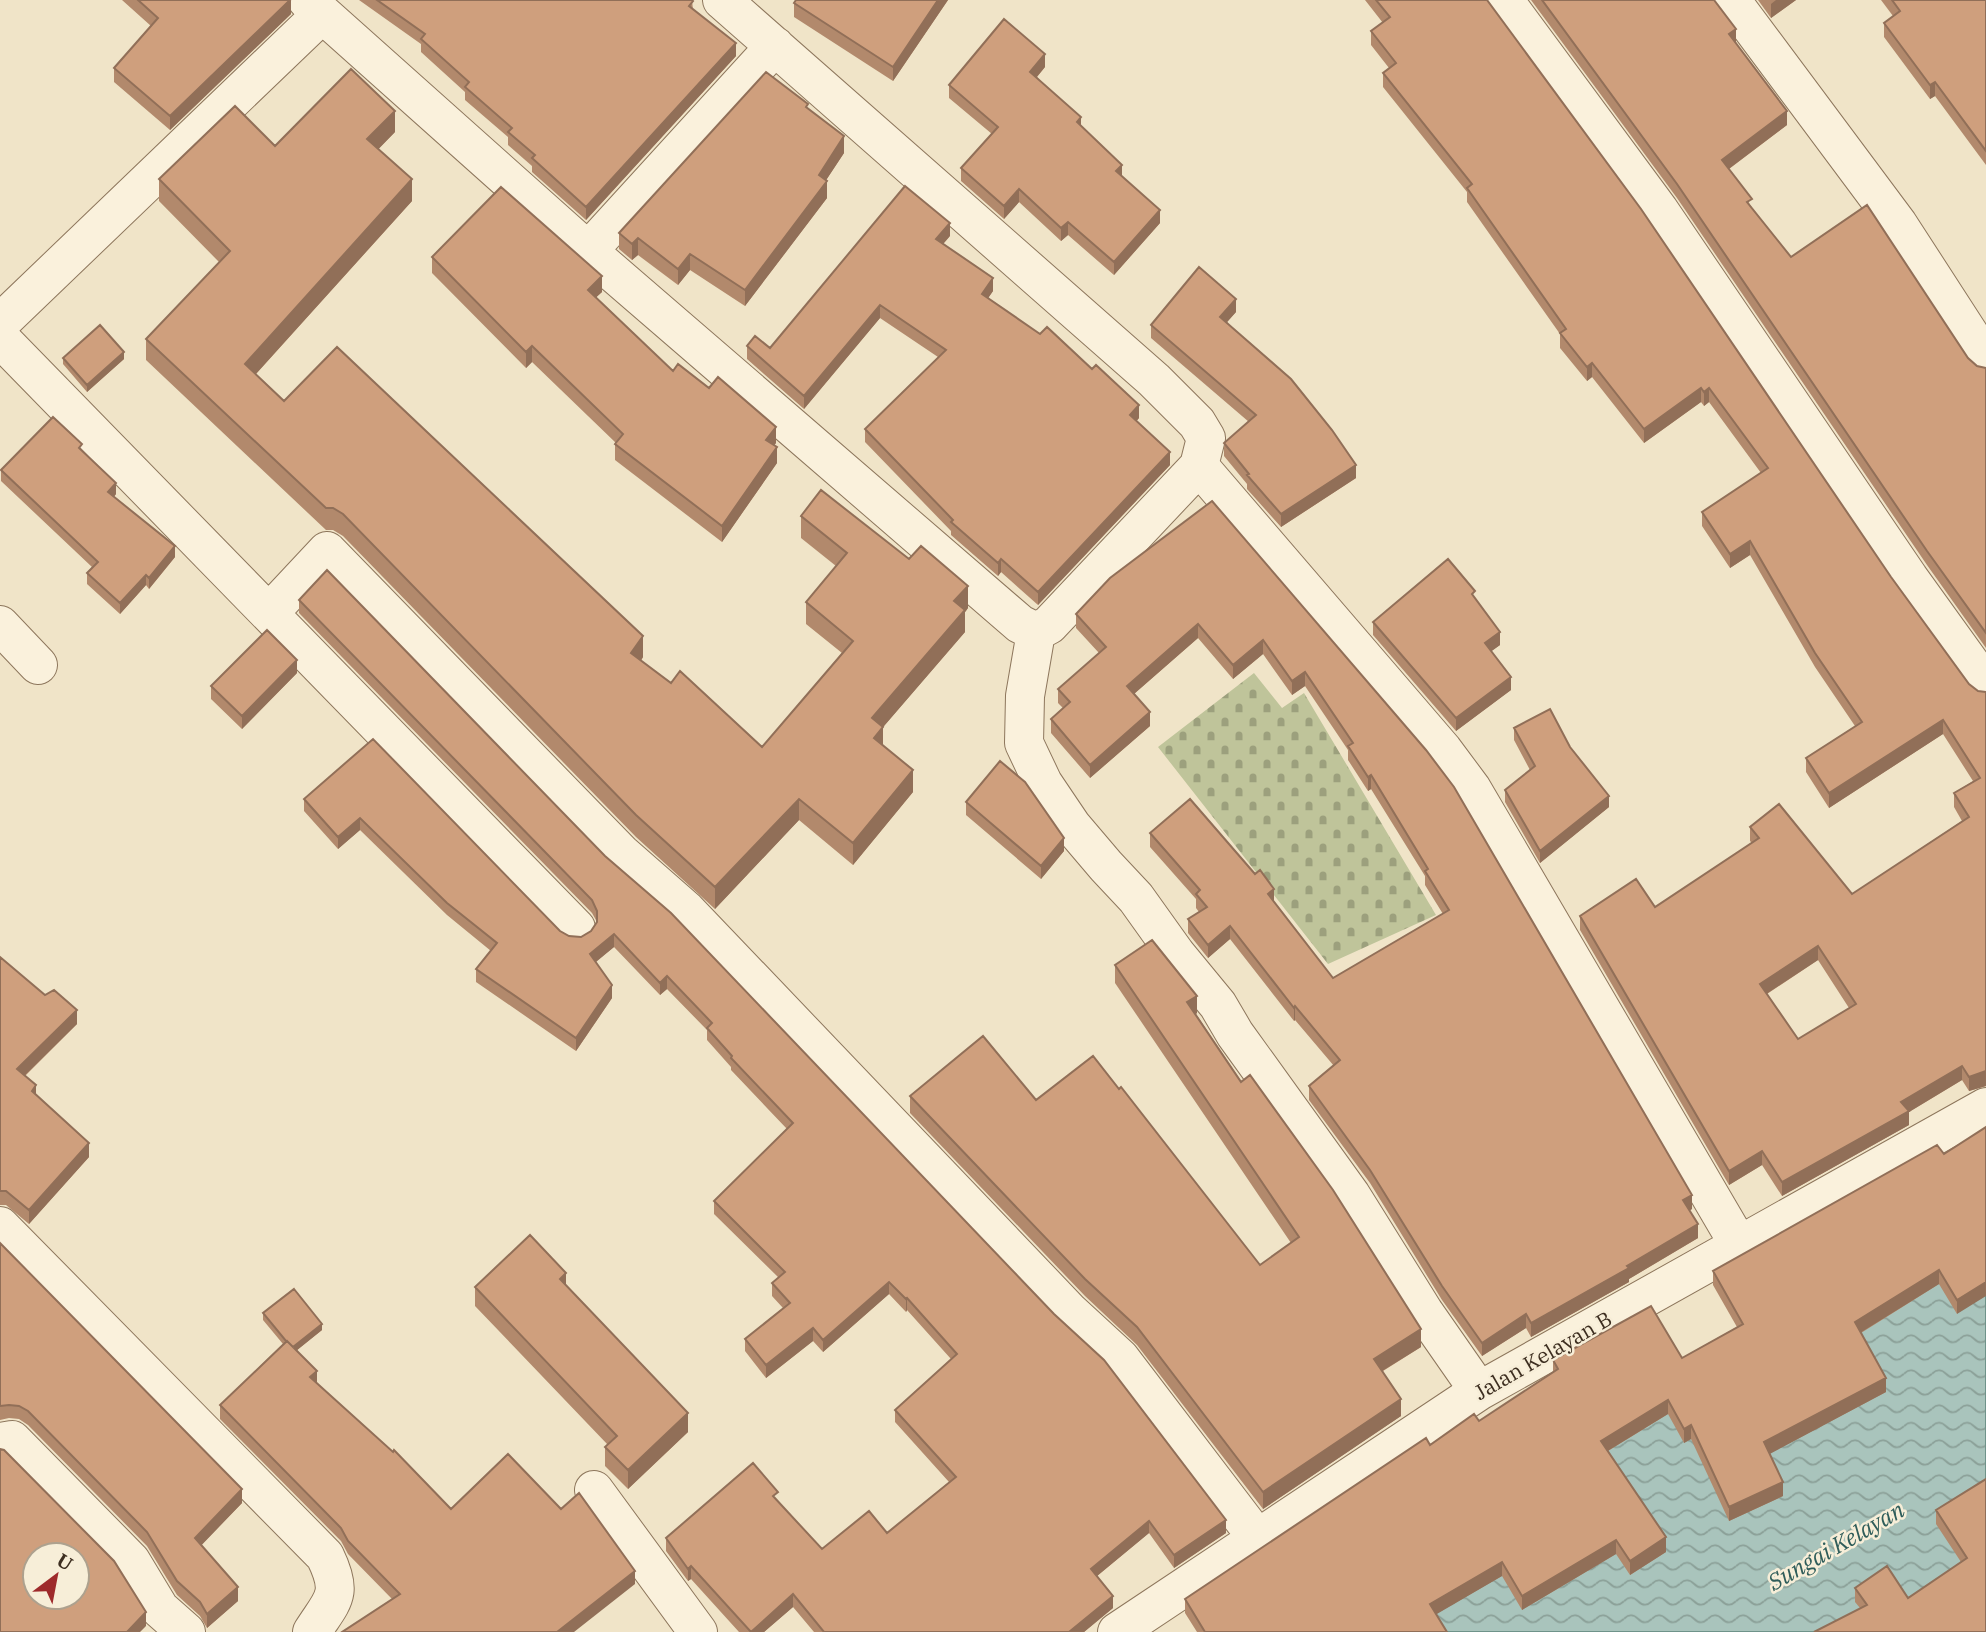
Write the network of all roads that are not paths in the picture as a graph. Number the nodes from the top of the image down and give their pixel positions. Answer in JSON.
{"nodes":[{"id":1,"x":722,"y":0,"type":"edge"},
{"id":2,"x":1504,"y":0,"type":"edge"},
{"id":3,"x":1731,"y":0,"type":"edge"},
{"id":4,"x":314,"y":7,"type":"edge"},
{"id":5,"x":775,"y":46,"type":"junction"},
{"id":6,"x":588,"y":251,"type":"junction"},
{"id":7,"x":0,"y":323,"type":"edge"},
{"id":8,"x":0,"y":338,"type":"edge"},
{"id":9,"x":1986,"y":360,"type":"edge"},
{"id":10,"x":1199,"y":466,"type":"junction"},
{"id":11,"x":269,"y":613,"type":"junction"},
{"id":12,"x":0,"y":625,"type":"edge"},
{"id":13,"x":1036,"y":632,"type":"junction"},
{"id":14,"x":38,"y":665,"type":"dead end"},
{"id":15,"x":1986,"y":685,"type":"edge"},
{"id":16,"x":576,"y":928,"type":"dead end"},
{"id":17,"x":1986,"y":1107,"type":"edge"},
{"id":18,"x":0,"y":1226,"type":"edge"},
{"id":19,"x":1739,"y":1245,"type":"junction"},
{"id":20,"x":1479,"y":1391,"type":"junction"},
{"id":21,"x":0,"y":1442,"type":"edge"},
{"id":22,"x":594,"y":1490,"type":"dead end"},
{"id":23,"x":1258,"y":1539,"type":"junction"},
{"id":24,"x":186,"y":1632,"type":"edge"},
{"id":25,"x":312,"y":1632,"type":"edge"},
{"id":26,"x":698,"y":1632,"type":"edge"},
{"id":27,"x":1117,"y":1632,"type":"edge"}],
"edges":[{"from":1,"to":5,"type":"street"},
{"from":2,"to":15,"type":"street"},
{"from":3,"to":9,"type":"street"},
{"from":4,"to":6,"type":"street"},
{"from":4,"to":7,"type":"street"},
{"from":5,"to":6,"type":"street"},
{"from":5,"to":10,"type":"street"},
{"from":6,"to":13,"type":"street"},
{"from":8,"to":11,"type":"street"},
{"from":10,"to":13,"type":"street"},
{"from":10,"to":19,"type":"street"},
{"from":11,"to":16,"type":"street"},
{"from":11,"to":23,"type":"street"},
{"from":12,"to":14,"type":"street"},
{"from":13,"to":20,"type":"street"},
{"from":17,"to":19,"type":"street","name":"Jalan Kelayan B"},
{"from":18,"to":25,"type":"street"},
{"from":19,"to":20,"type":"street","name":"Jalan Kelayan B"},
{"from":20,"to":23,"type":"street","name":"Jalan Kelayan B"},
{"from":21,"to":24,"type":"street"},
{"from":22,"to":26,"type":"street"},
{"from":23,"to":27,"type":"street","name":"Jalan Kelayan B"}]}
